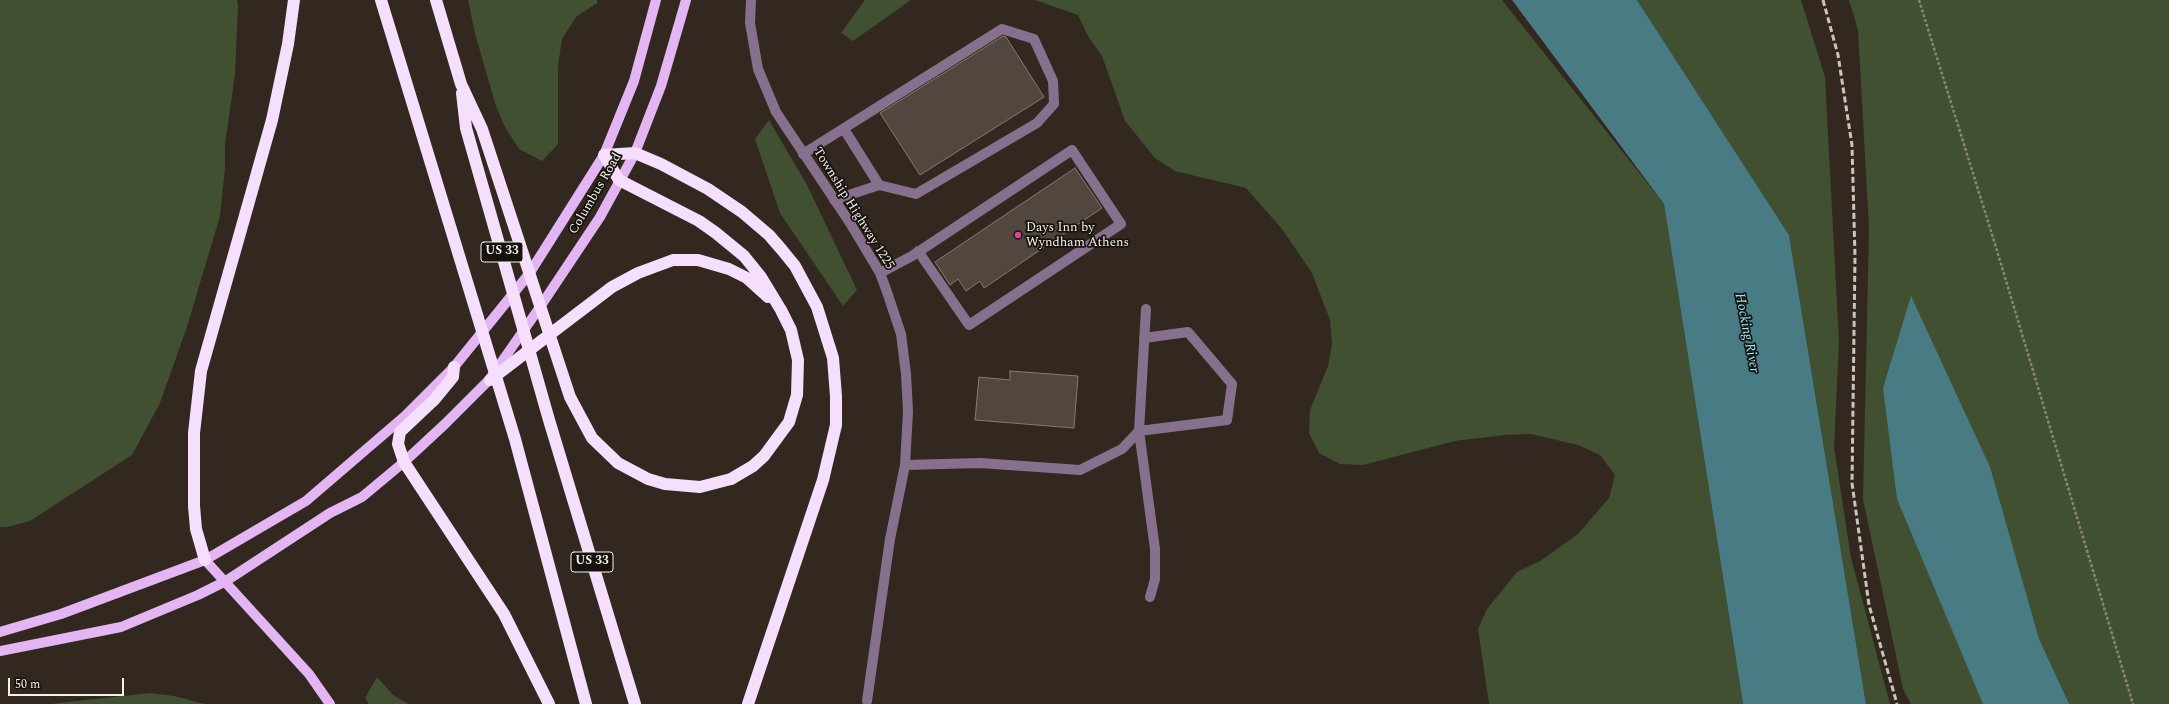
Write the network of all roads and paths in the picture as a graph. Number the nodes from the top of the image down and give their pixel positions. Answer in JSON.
{"nodes":[{"id":1,"x":294,"y":0,"type":"edge"},
{"id":2,"x":381,"y":0,"type":"edge"},
{"id":3,"x":436,"y":0,"type":"edge"},
{"id":4,"x":656,"y":0,"type":"edge"},
{"id":5,"x":686,"y":0,"type":"edge"},
{"id":6,"x":751,"y":0,"type":"edge"},
{"id":7,"x":1919,"y":0,"type":"edge"},
{"id":8,"x":461,"y":84,"type":"junction"},
{"id":9,"x":844,"y":129,"type":"junction"},
{"id":10,"x":635,"y":153,"type":"junction"},
{"id":11,"x":803,"y":154,"type":"junction"},
{"id":12,"x":604,"y":155,"type":"junction"},
{"id":13,"x":619,"y":180,"type":"junction"},
{"id":14,"x":879,"y":185,"type":"junction"},
{"id":15,"x":834,"y":200,"type":"junction"},
{"id":16,"x":918,"y":251,"type":"junction"},
{"id":17,"x":880,"y":273,"type":"junction"},
{"id":18,"x":1146,"y":309,"type":"dead end"},
{"id":19,"x":782,"y":310,"type":"junction"},
{"id":20,"x":1144,"y":338,"type":"junction"},
{"id":21,"x":454,"y":367,"type":"junction"},
{"id":22,"x":489,"y":380,"type":"junction"},
{"id":23,"x":1139,"y":431,"type":"junction"},
{"id":24,"x":404,"y":462,"type":"junction"},
{"id":25,"x":905,"y":465,"type":"junction"},
{"id":26,"x":205,"y":560,"type":"junction"},
{"id":27,"x":226,"y":581,"type":"junction"},
{"id":28,"x":1150,"y":597,"type":"dead end"},
{"id":29,"x":0,"y":632,"type":"edge"},
{"id":30,"x":0,"y":651,"type":"edge"},
{"id":31,"x":867,"y":701,"type":"dead end"},
{"id":32,"x":330,"y":704,"type":"edge"},
{"id":33,"x":549,"y":704,"type":"edge"},
{"id":34,"x":586,"y":704,"type":"edge"},
{"id":35,"x":635,"y":704,"type":"edge"},
{"id":36,"x":748,"y":704,"type":"edge"},
{"id":37,"x":2133,"y":704,"type":"edge"}],
"edges":[{"from":1,"to":26,"type":"highway"},
{"from":2,"to":34,"type":"highway","number":"US 33"},
{"from":3,"to":8,"type":"highway","number":"US 33"},
{"from":4,"to":12,"type":"main road","name":"Columbus Road"},
{"from":5,"to":10,"type":"main road","name":"Columbus Road"},
{"from":6,"to":11,"type":"street","name":"Township Highway 1225"},
{"from":7,"to":37,"type":"path"},
{"from":8,"to":19,"type":"highway"},
{"from":8,"to":35,"type":"highway","number":"US 33"},
{"from":9,"to":11,"type":"street"},
{"from":9,"to":14,"type":"street"},
{"from":9,"to":14,"type":"street"},
{"from":10,"to":12,"type":"highway"},
{"from":10,"to":13,"type":"main road","name":"Columbus Road"},
{"from":10,"to":36,"type":"highway"},
{"from":11,"to":15,"type":"street","name":"Township Highway 1225"},
{"from":12,"to":13,"type":"highway"},
{"from":12,"to":21,"type":"main road","name":"Columbus Road"},
{"from":13,"to":19,"type":"highway"},
{"from":13,"to":22,"type":"main road","name":"Columbus Road"},
{"from":14,"to":15,"type":"street"},
{"from":15,"to":17,"type":"street","name":"Township Highway 1225"},
{"from":16,"to":16,"type":"street"},
{"from":16,"to":17,"type":"street"},
{"from":17,"to":25,"type":"street","name":"Township Highway 1225"},
{"from":18,"to":20,"type":"street"},
{"from":19,"to":22,"type":"highway"},
{"from":20,"to":23,"type":"street"},
{"from":20,"to":23,"type":"street"},
{"from":21,"to":24,"type":"highway"},
{"from":21,"to":26,"type":"main road","name":"Columbus Road"},
{"from":22,"to":24,"type":"main road","name":"Columbus Road"},
{"from":23,"to":25,"type":"street"},
{"from":23,"to":28,"type":"street"},
{"from":24,"to":27,"type":"main road","name":"Columbus Road"},
{"from":24,"to":33,"type":"highway"},
{"from":25,"to":31,"type":"street","name":"Township Highway 1225"},
{"from":26,"to":27,"type":"main road"},
{"from":26,"to":29,"type":"main road","name":"Columbus Road"},
{"from":27,"to":30,"type":"main road","name":"Columbus Road"},
{"from":27,"to":32,"type":"main road"}]}
